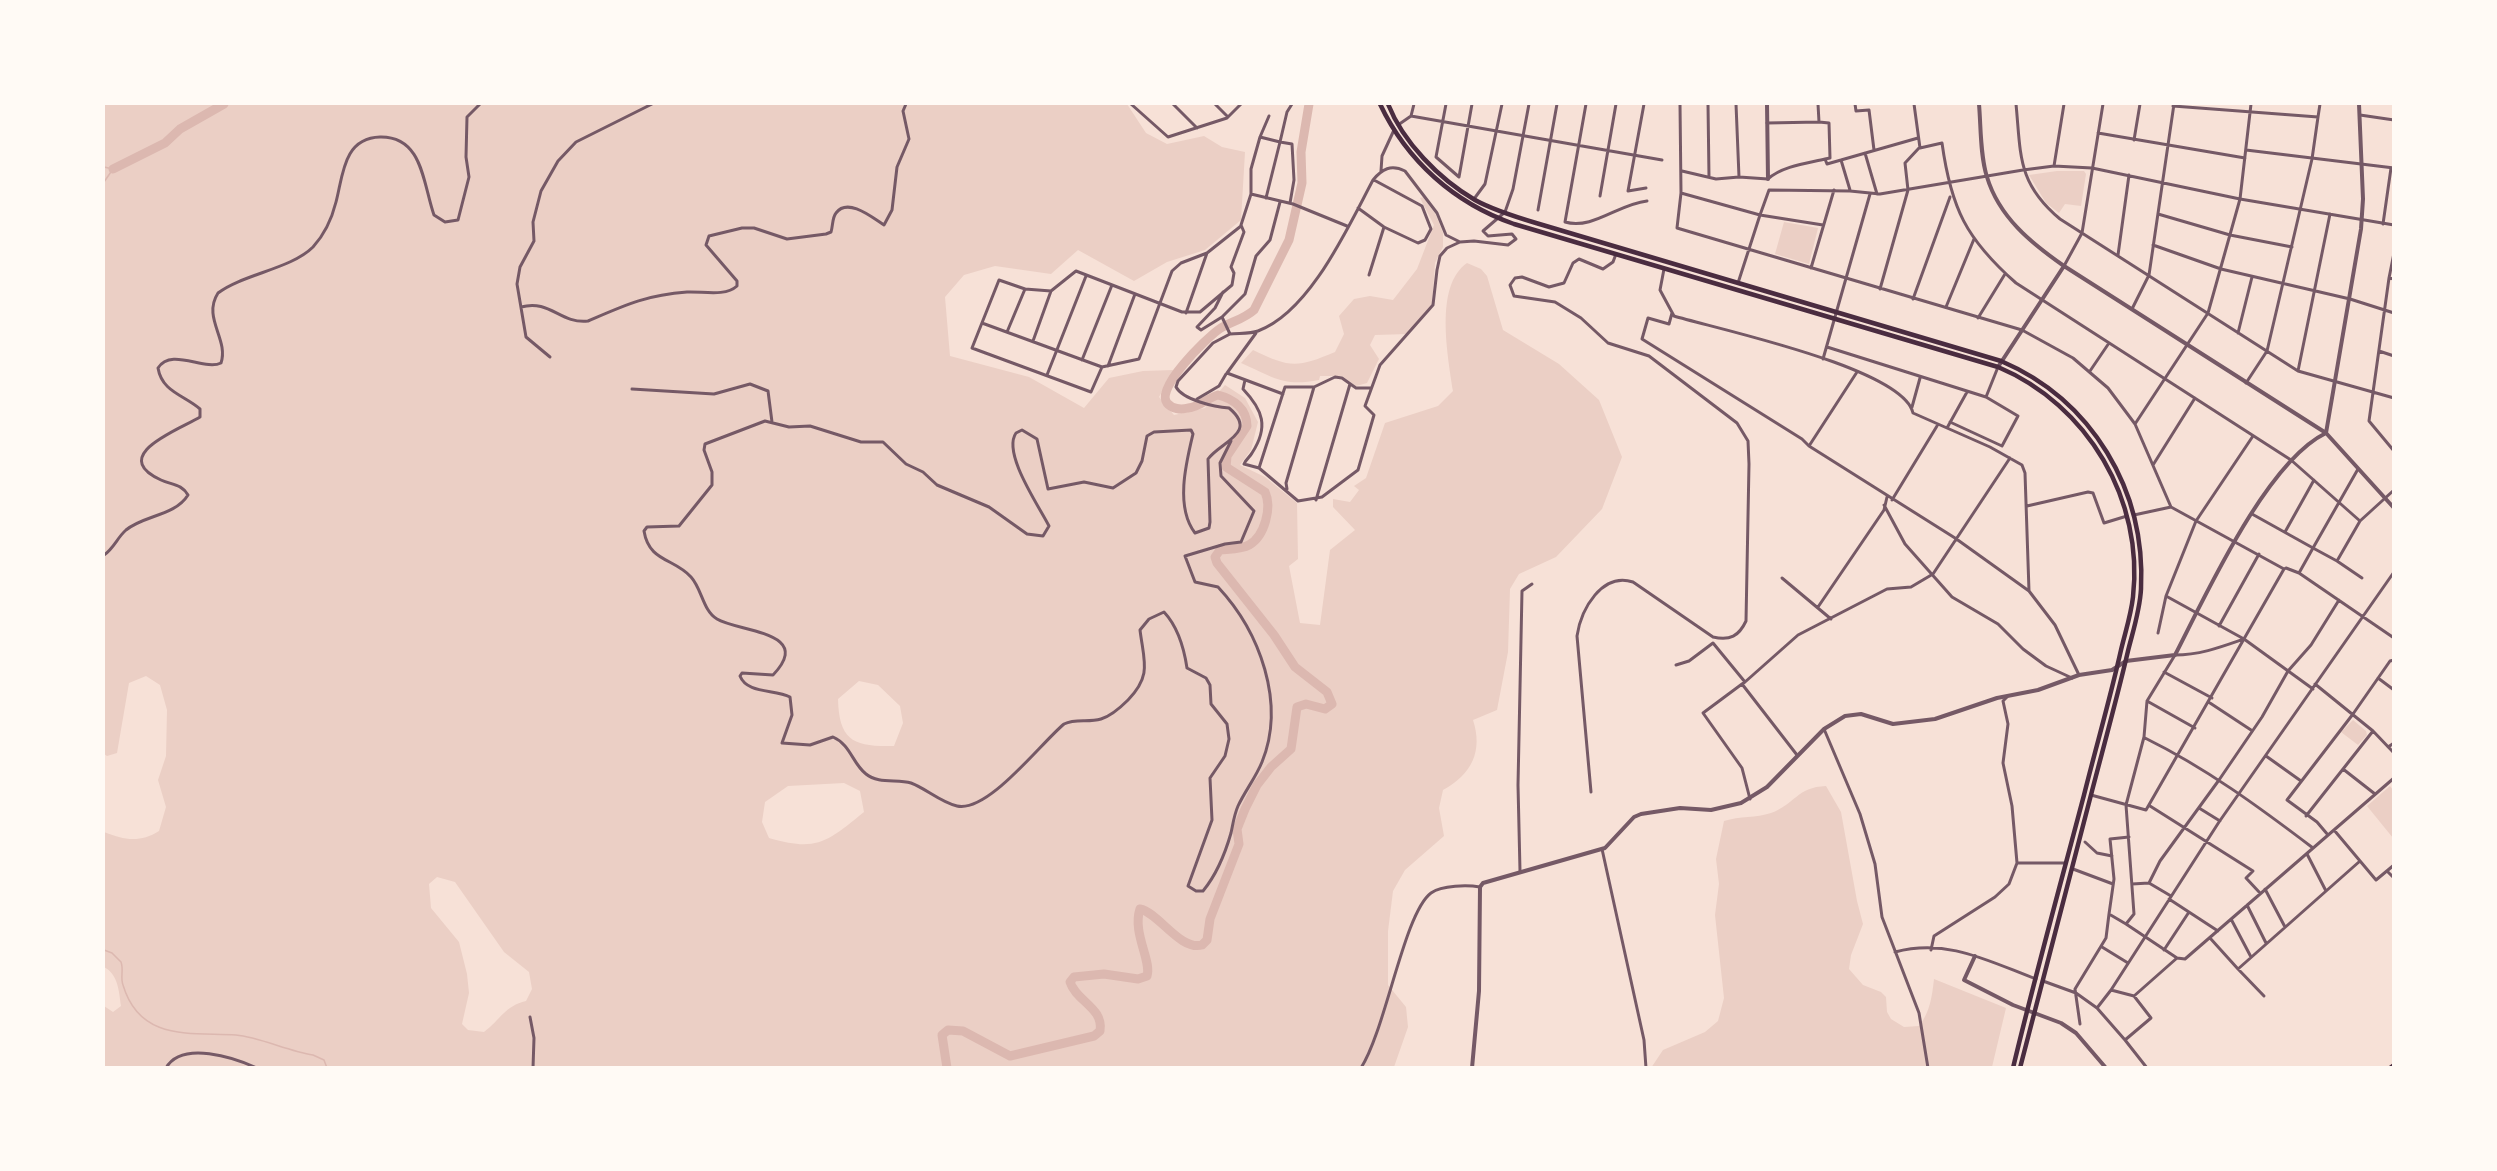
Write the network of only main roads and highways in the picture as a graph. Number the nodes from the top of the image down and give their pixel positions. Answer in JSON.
{"nodes":[{"id":1,"x":1380,"y":104,"type":"edge"},
{"id":2,"x":1388,"y":104,"type":"edge"},
{"id":3,"x":2000,"y":364,"type":"junction"},
{"id":4,"x":2013,"y":1068,"type":"edge"},
{"id":5,"x":2020,"y":1068,"type":"edge"}],
"edges":[{"from":1,"to":3,"type":"main road"},
{"from":2,"to":3,"type":"main road"},
{"from":3,"to":4,"type":"main road"},
{"from":3,"to":5,"type":"main road"}]}
